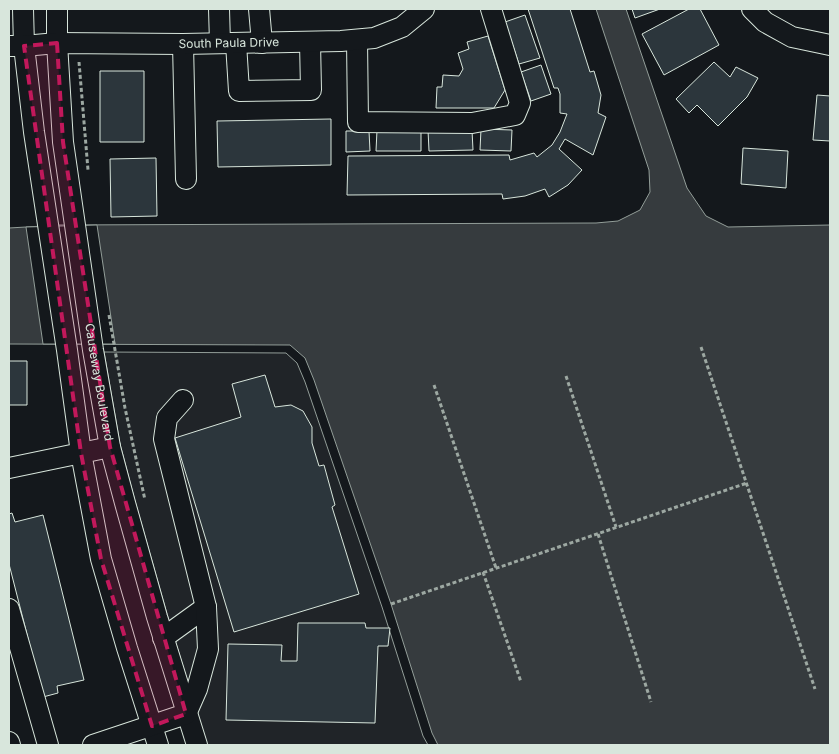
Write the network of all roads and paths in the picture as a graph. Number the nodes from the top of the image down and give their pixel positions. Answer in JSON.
{"nodes":[{"id":1,"x":23,"y":9,"type":"edge"},
{"id":2,"x":56,"y":9,"type":"edge"},
{"id":3,"x":219,"y":9,"type":"edge"},
{"id":4,"x":259,"y":9,"type":"edge"},
{"id":5,"x":424,"y":9,"type":"edge"},
{"id":6,"x":491,"y":9,"type":"edge"},
{"id":7,"x":759,"y":15,"type":"edge"},
{"id":8,"x":357,"y":40,"type":"junction"},
{"id":9,"x":310,"y":42,"type":"junction"},
{"id":10,"x":57,"y":43,"type":"junction"},
{"id":11,"x":78,"y":43,"type":"junction"},
{"id":12,"x":228,"y":43,"type":"junction"},
{"id":13,"x":262,"y":43,"type":"junction"},
{"id":14,"x":184,"y":44,"type":"junction"},
{"id":15,"x":830,"y":45,"type":"edge"},
{"id":16,"x":17,"y":46,"type":"edge"},
{"id":17,"x":88,"y":170,"type":"dead end"},
{"id":18,"x":186,"y":179,"type":"dead end"},
{"id":19,"x":108,"y":308,"type":"dead end"},
{"id":20,"x":701,"y":347,"type":"dead end"},
{"id":21,"x":566,"y":376,"type":"dead end"},
{"id":22,"x":434,"y":385,"type":"dead end"},
{"id":23,"x":183,"y":400,"type":"dead end"},
{"id":24,"x":110,"y":446,"type":"junction"},
{"id":25,"x":81,"y":453,"type":"junction"},
{"id":26,"x":9,"y":468,"type":"edge"},
{"id":27,"x":746,"y":483,"type":"junction"},
{"id":28,"x":146,"y":504,"type":"dead end"},
{"id":29,"x":616,"y":527,"type":"junction"},
{"id":30,"x":598,"y":534,"type":"junction"},
{"id":31,"x":496,"y":568,"type":"junction"},
{"id":32,"x":483,"y":572,"type":"junction"},
{"id":33,"x":390,"y":604,"type":"dead end"},
{"id":34,"x":206,"y":607,"type":"junction"},
{"id":35,"x":9,"y":610,"type":"edge"},
{"id":36,"x":163,"y":638,"type":"junction"},
{"id":37,"x":521,"y":682,"type":"dead end"},
{"id":38,"x":815,"y":689,"type":"dead end"},
{"id":39,"x":651,"y":702,"type":"dead end"},
{"id":40,"x":186,"y":714,"type":"junction"},
{"id":41,"x":152,"y":726,"type":"junction"},
{"id":42,"x":48,"y":745,"type":"edge"},
{"id":43,"x":93,"y":745,"type":"edge"},
{"id":44,"x":158,"y":745,"type":"edge"},
{"id":45,"x":196,"y":745,"type":"edge"}],
"edges":[{"from":1,"to":16,"type":"street","name":"Causeway Boulevard"},
{"from":2,"to":10,"type":"street","name":"Causeway Boulevard"},
{"from":3,"to":12,"type":"street"},
{"from":4,"to":13,"type":"street"},
{"from":5,"to":8,"type":"street","name":"South Paula Drive"},
{"from":6,"to":8,"type":"street"},
{"from":7,"to":15,"type":"street"},
{"from":8,"to":9,"type":"street","name":"South Paula Drive"},
{"from":9,"to":12,"type":"street"},
{"from":9,"to":13,"type":"street","name":"South Paula Drive"},
{"from":10,"to":11,"type":"street","name":"South Paula Drive"},
{"from":10,"to":16,"type":"street","name":"South Paula Drive"},
{"from":10,"to":24,"type":"street","name":"Causeway Boulevard"},
{"from":11,"to":14,"type":"street","name":"South Paula Drive"},
{"from":11,"to":17,"type":"path"},
{"from":12,"to":13,"type":"street","name":"South Paula Drive"},
{"from":12,"to":14,"type":"street","name":"South Paula Drive"},
{"from":14,"to":18,"type":"street"},
{"from":16,"to":25,"type":"street","name":"Causeway Boulevard"},
{"from":19,"to":28,"type":"path"},
{"from":20,"to":27,"type":"path"},
{"from":21,"to":29,"type":"path"},
{"from":22,"to":31,"type":"path"},
{"from":23,"to":34,"type":"street"},
{"from":24,"to":25,"type":"street"},
{"from":24,"to":36,"type":"street","name":"Causeway Boulevard"},
{"from":25,"to":26,"type":"street"},
{"from":25,"to":41,"type":"street","name":"Causeway Boulevard"},
{"from":27,"to":29,"type":"path"},
{"from":27,"to":38,"type":"path"},
{"from":29,"to":30,"type":"path"},
{"from":30,"to":31,"type":"path"},
{"from":30,"to":39,"type":"path"},
{"from":31,"to":32,"type":"path"},
{"from":32,"to":33,"type":"path"},
{"from":32,"to":37,"type":"path"},
{"from":34,"to":36,"type":"street"},
{"from":34,"to":40,"type":"street"},
{"from":35,"to":42,"type":"street"},
{"from":36,"to":40,"type":"street","name":"Causeway Boulevard"},
{"from":40,"to":41,"type":"street"},
{"from":40,"to":45,"type":"street","name":"Causeway Boulevard"},
{"from":41,"to":43,"type":"street"},
{"from":41,"to":44,"type":"street","name":"Causeway Boulevard"}]}
